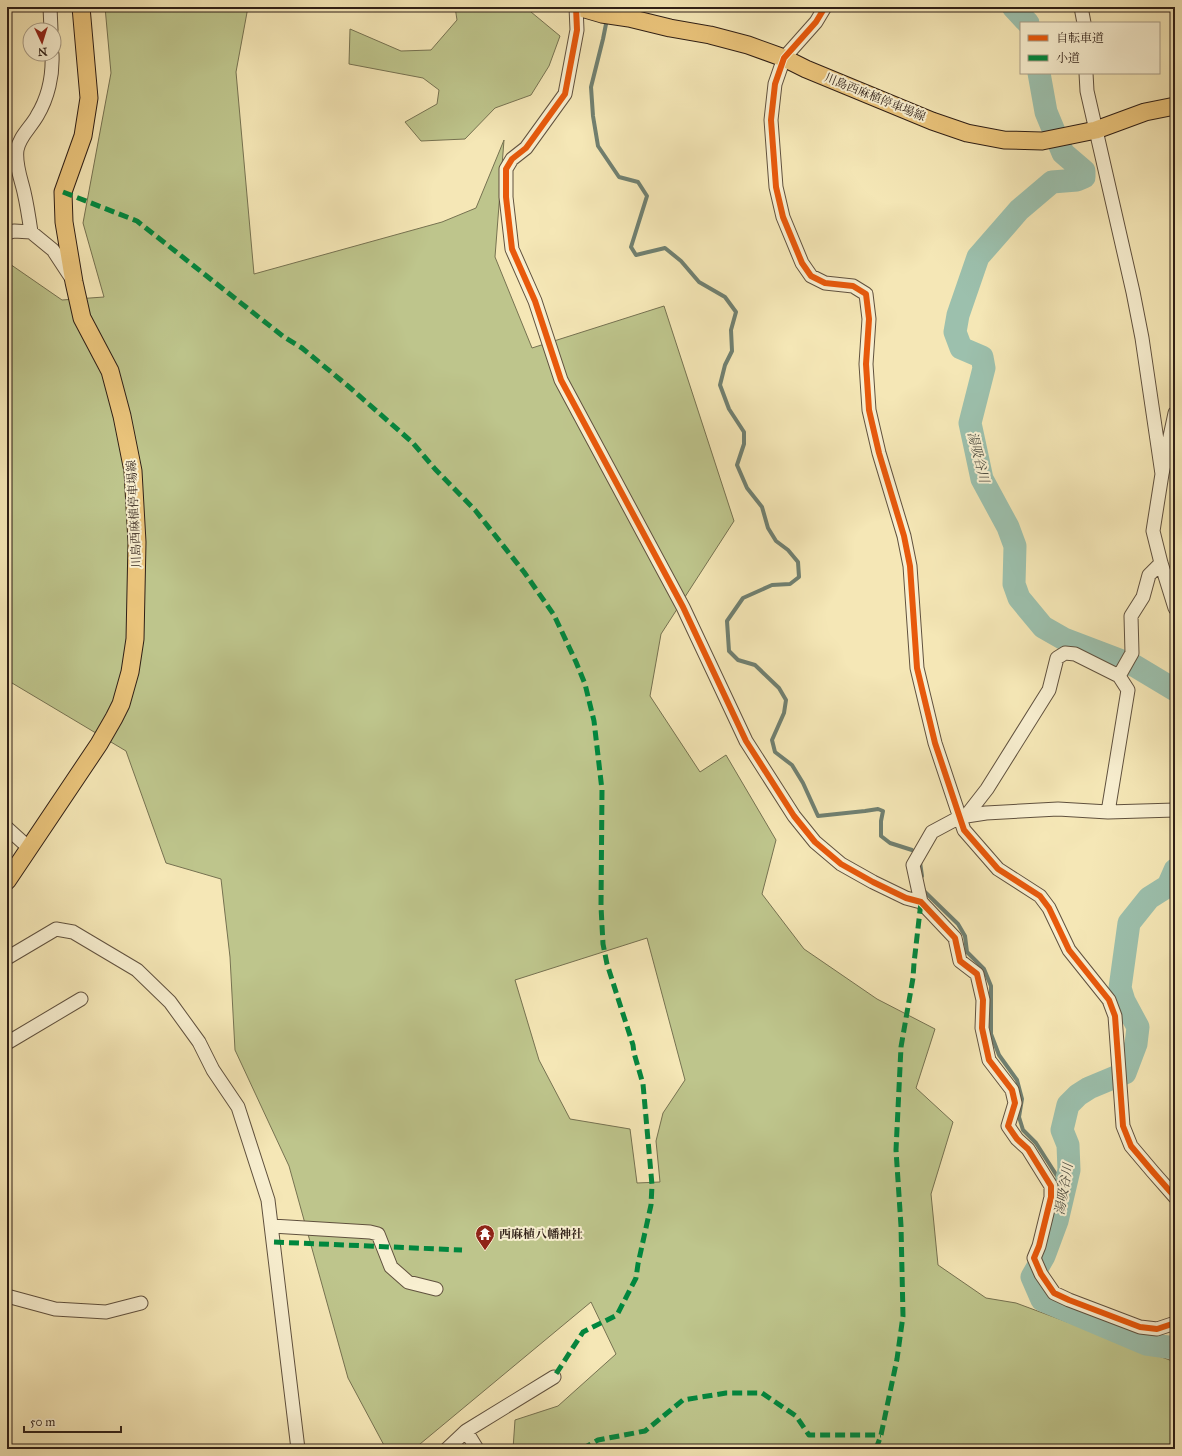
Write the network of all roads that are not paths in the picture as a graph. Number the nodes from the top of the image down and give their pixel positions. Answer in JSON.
{"nodes":[{"id":1,"x":50,"y":7,"type":"edge"},
{"id":2,"x":81,"y":7,"type":"edge"},
{"id":3,"x":577,"y":7,"type":"edge"},
{"id":4,"x":825,"y":7,"type":"edge"},
{"id":5,"x":1081,"y":7,"type":"edge"},
{"id":6,"x":51,"y":22,"type":"edge"},
{"id":7,"x":1084,"y":22,"type":"edge"},
{"id":8,"x":784,"y":58,"type":"junction"},
{"id":9,"x":52,"y":62,"type":"edge"},
{"id":10,"x":1086,"y":74,"type":"edge"},
{"id":11,"x":1175,"y":106,"type":"edge"},
{"id":12,"x":1096,"y":130,"type":"junction"},
{"id":13,"x":31,"y":232,"type":"junction"},
{"id":14,"x":7,"y":233,"type":"edge"},
{"id":15,"x":74,"y":282,"type":"junction"},
{"id":16,"x":1175,"y":413,"type":"edge"},
{"id":17,"x":1162,"y":474,"type":"junction"},
{"id":18,"x":1161,"y":563,"type":"junction"},
{"id":19,"x":1175,"y":606,"type":"edge"},
{"id":20,"x":1120,"y":673,"type":"junction"},
{"id":21,"x":1175,"y":810,"type":"edge"},
{"id":22,"x":1108,"y":812,"type":"junction"},
{"id":23,"x":963,"y":816,"type":"junction"},
{"id":24,"x":7,"y":828,"type":"edge"},
{"id":25,"x":29,"y":848,"type":"junction"},
{"id":26,"x":7,"y":881,"type":"edge"},
{"id":27,"x":921,"y":902,"type":"junction"},
{"id":28,"x":7,"y":958,"type":"edge"},
{"id":29,"x":81,"y":999,"type":"dead end"},
{"id":30,"x":7,"y":1043,"type":"edge"},
{"id":31,"x":1175,"y":1197,"type":"edge"},
{"id":32,"x":272,"y":1226,"type":"junction"},
{"id":33,"x":436,"y":1289,"type":"dead end"},
{"id":34,"x":7,"y":1296,"type":"edge"},
{"id":35,"x":141,"y":1302,"type":"dead end"},
{"id":36,"x":1175,"y":1323,"type":"edge"},
{"id":37,"x":554,"y":1377,"type":"dead end"},
{"id":38,"x":466,"y":1431,"type":"junction"},
{"id":39,"x":298,"y":1449,"type":"edge"},
{"id":40,"x":447,"y":1449,"type":"edge"},
{"id":41,"x":477,"y":1449,"type":"edge"}],
"edges":[{"from":1,"to":6,"type":"street"},
{"from":2,"to":15,"type":"main road","name":"川島西麻植停車場線"},
{"from":3,"to":8,"type":"main road","name":"川島西麻植停車場線"},
{"from":3,"to":27,"type":"street"},
{"from":4,"to":8,"type":"street"},
{"from":5,"to":7,"type":"street"},
{"from":8,"to":12,"type":"main road","name":"川島西麻植停車場線"},
{"from":8,"to":23,"type":"street"},
{"from":9,"to":13,"type":"street"},
{"from":10,"to":12,"type":"street"},
{"from":11,"to":12,"type":"main road","name":"川島西麻植停車場線"},
{"from":12,"to":17,"type":"street"},
{"from":13,"to":14,"type":"street"},
{"from":13,"to":15,"type":"street"},
{"from":15,"to":25,"type":"main road","name":"川島西麻植停車場線"},
{"from":16,"to":17,"type":"street"},
{"from":17,"to":18,"type":"street"},
{"from":18,"to":19,"type":"street"},
{"from":18,"to":20,"type":"street"},
{"from":20,"to":22,"type":"street"},
{"from":20,"to":23,"type":"street"},
{"from":21,"to":22,"type":"street"},
{"from":22,"to":23,"type":"street"},
{"from":23,"to":27,"type":"street"},
{"from":23,"to":31,"type":"street"},
{"from":24,"to":25,"type":"street"},
{"from":25,"to":26,"type":"main road","name":"川島西麻植停車場線"},
{"from":27,"to":36,"type":"street"},
{"from":28,"to":32,"type":"street"},
{"from":29,"to":30,"type":"street"},
{"from":32,"to":33,"type":"street"},
{"from":32,"to":39,"type":"street"},
{"from":34,"to":35,"type":"street"},
{"from":37,"to":38,"type":"street"},
{"from":38,"to":40,"type":"street"},
{"from":38,"to":41,"type":"street"}]}
